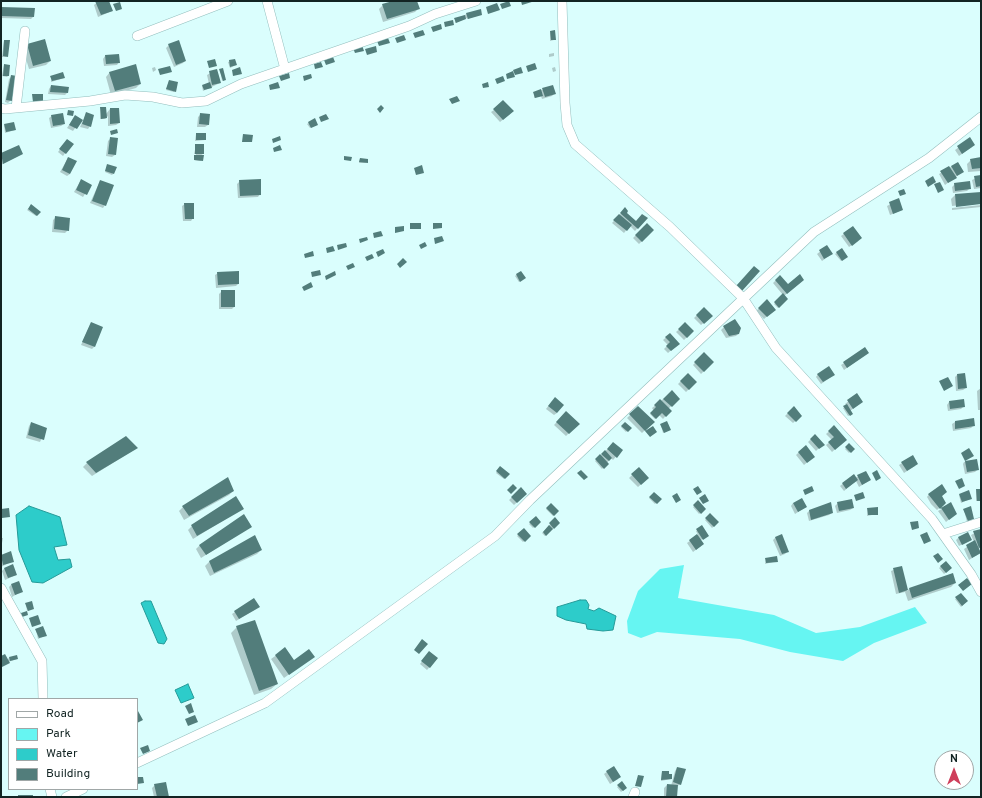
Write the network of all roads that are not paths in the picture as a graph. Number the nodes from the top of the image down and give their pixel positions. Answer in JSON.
{"nodes":[{"id":1,"x":228,"y":1,"type":"edge"},
{"id":2,"x":267,"y":1,"type":"edge"},
{"id":3,"x":476,"y":1,"type":"edge"},
{"id":4,"x":562,"y":1,"type":"edge"},
{"id":5,"x":25,"y":30,"type":"dead end"},
{"id":6,"x":137,"y":36,"type":"dead end"},
{"id":7,"x":285,"y":69,"type":"junction"},
{"id":8,"x":1,"y":108,"type":"edge"},
{"id":9,"x":16,"y":108,"type":"junction"},
{"id":10,"x":981,"y":117,"type":"edge"},
{"id":11,"x":742,"y":298,"type":"junction"},
{"id":12,"x":981,"y":522,"type":"edge"},
{"id":13,"x":943,"y":534,"type":"junction"},
{"id":14,"x":1,"y":588,"type":"edge"},
{"id":15,"x":981,"y":592,"type":"edge"},
{"id":16,"x":43,"y":698,"type":"edge"},
{"id":17,"x":138,"y":763,"type":"edge"},
{"id":18,"x":81,"y":790,"type":"edge"},
{"id":19,"x":66,"y":797,"type":"edge"}],
"edges":[{"from":1,"to":6,"type":"street"},
{"from":2,"to":7,"type":"street"},
{"from":3,"to":7,"type":"street"},
{"from":4,"to":11,"type":"street"},
{"from":5,"to":9,"type":"street"},
{"from":7,"to":9,"type":"street"},
{"from":8,"to":9,"type":"street"},
{"from":10,"to":11,"type":"street"},
{"from":11,"to":13,"type":"street"},
{"from":11,"to":17,"type":"street"},
{"from":12,"to":13,"type":"street"},
{"from":13,"to":15,"type":"street"},
{"from":14,"to":16,"type":"street"},
{"from":18,"to":19,"type":"street"}]}
